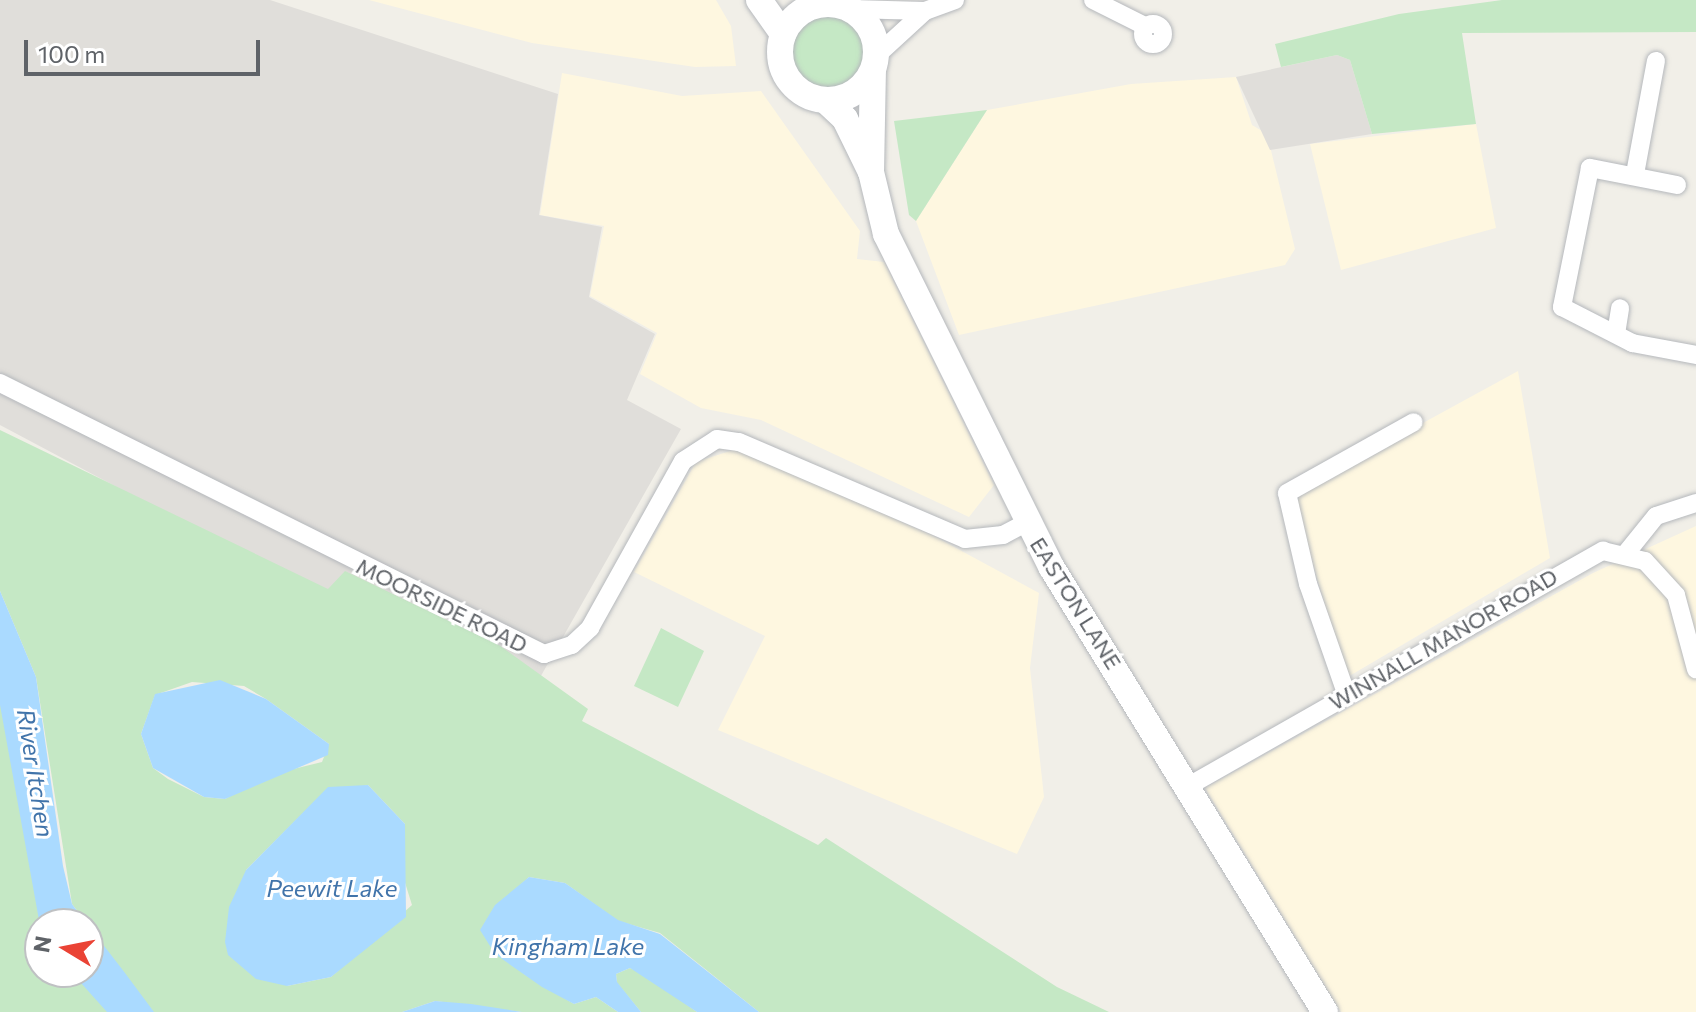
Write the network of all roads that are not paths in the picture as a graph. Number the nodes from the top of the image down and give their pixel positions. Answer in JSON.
{"nodes":[{"id":1,"x":759,"y":0,"type":"edge"},
{"id":2,"x":955,"y":0,"type":"edge"},
{"id":3,"x":1093,"y":0,"type":"edge"},
{"id":4,"x":832,"y":4,"type":"edge"},
{"id":5,"x":925,"y":11,"type":"junction"},
{"id":6,"x":1145,"y":26,"type":"dead end"},
{"id":7,"x":783,"y":34,"type":"junction"},
{"id":8,"x":1656,"y":61,"type":"dead end"},
{"id":9,"x":875,"y":63,"type":"junction"},
{"id":10,"x":826,"y":101,"type":"junction"},
{"id":11,"x":871,"y":172,"type":"junction"},
{"id":12,"x":1635,"y":174,"type":"junction"},
{"id":13,"x":1677,"y":185,"type":"dead end"},
{"id":14,"x":1620,"y":308,"type":"dead end"},
{"id":15,"x":1616,"y":334,"type":"junction"},
{"id":16,"x":1696,"y":355,"type":"edge"},
{"id":17,"x":0,"y":383,"type":"edge"},
{"id":18,"x":1414,"y":422,"type":"dead end"},
{"id":19,"x":1696,"y":503,"type":"edge"},
{"id":20,"x":1027,"y":522,"type":"junction"},
{"id":21,"x":1627,"y":552,"type":"junction"},
{"id":22,"x":1696,"y":669,"type":"edge"},
{"id":23,"x":1346,"y":693,"type":"junction"},
{"id":24,"x":1185,"y":788,"type":"junction"},
{"id":25,"x":1325,"y":1012,"type":"edge"}],
"edges":[{"from":1,"to":7,"type":"street"},
{"from":2,"to":5,"type":"street"},
{"from":3,"to":6,"type":"street"},
{"from":4,"to":5,"type":"street"},
{"from":4,"to":7,"type":"street"},
{"from":4,"to":9,"type":"street"},
{"from":5,"to":9,"type":"street"},
{"from":7,"to":10,"type":"street"},
{"from":8,"to":12,"type":"street"},
{"from":9,"to":10,"type":"street"},
{"from":9,"to":11,"type":"street","name":"EASTON LANE"},
{"from":10,"to":11,"type":"street","name":"EASTON LANE"},
{"from":11,"to":20,"type":"street","name":"EASTON LANE"},
{"from":12,"to":13,"type":"street"},
{"from":12,"to":15,"type":"street"},
{"from":14,"to":15,"type":"street"},
{"from":15,"to":16,"type":"street"},
{"from":17,"to":20,"type":"street","name":"MOORSIDE ROAD"},
{"from":18,"to":23,"type":"street"},
{"from":19,"to":21,"type":"street"},
{"from":20,"to":24,"type":"street","name":"EASTON LANE"},
{"from":21,"to":22,"type":"street"},
{"from":21,"to":23,"type":"street","name":"WINNALL MANOR ROAD"},
{"from":23,"to":24,"type":"street","name":"WINNALL MANOR ROAD"},
{"from":24,"to":25,"type":"street","name":"EASTON LANE"}]}
